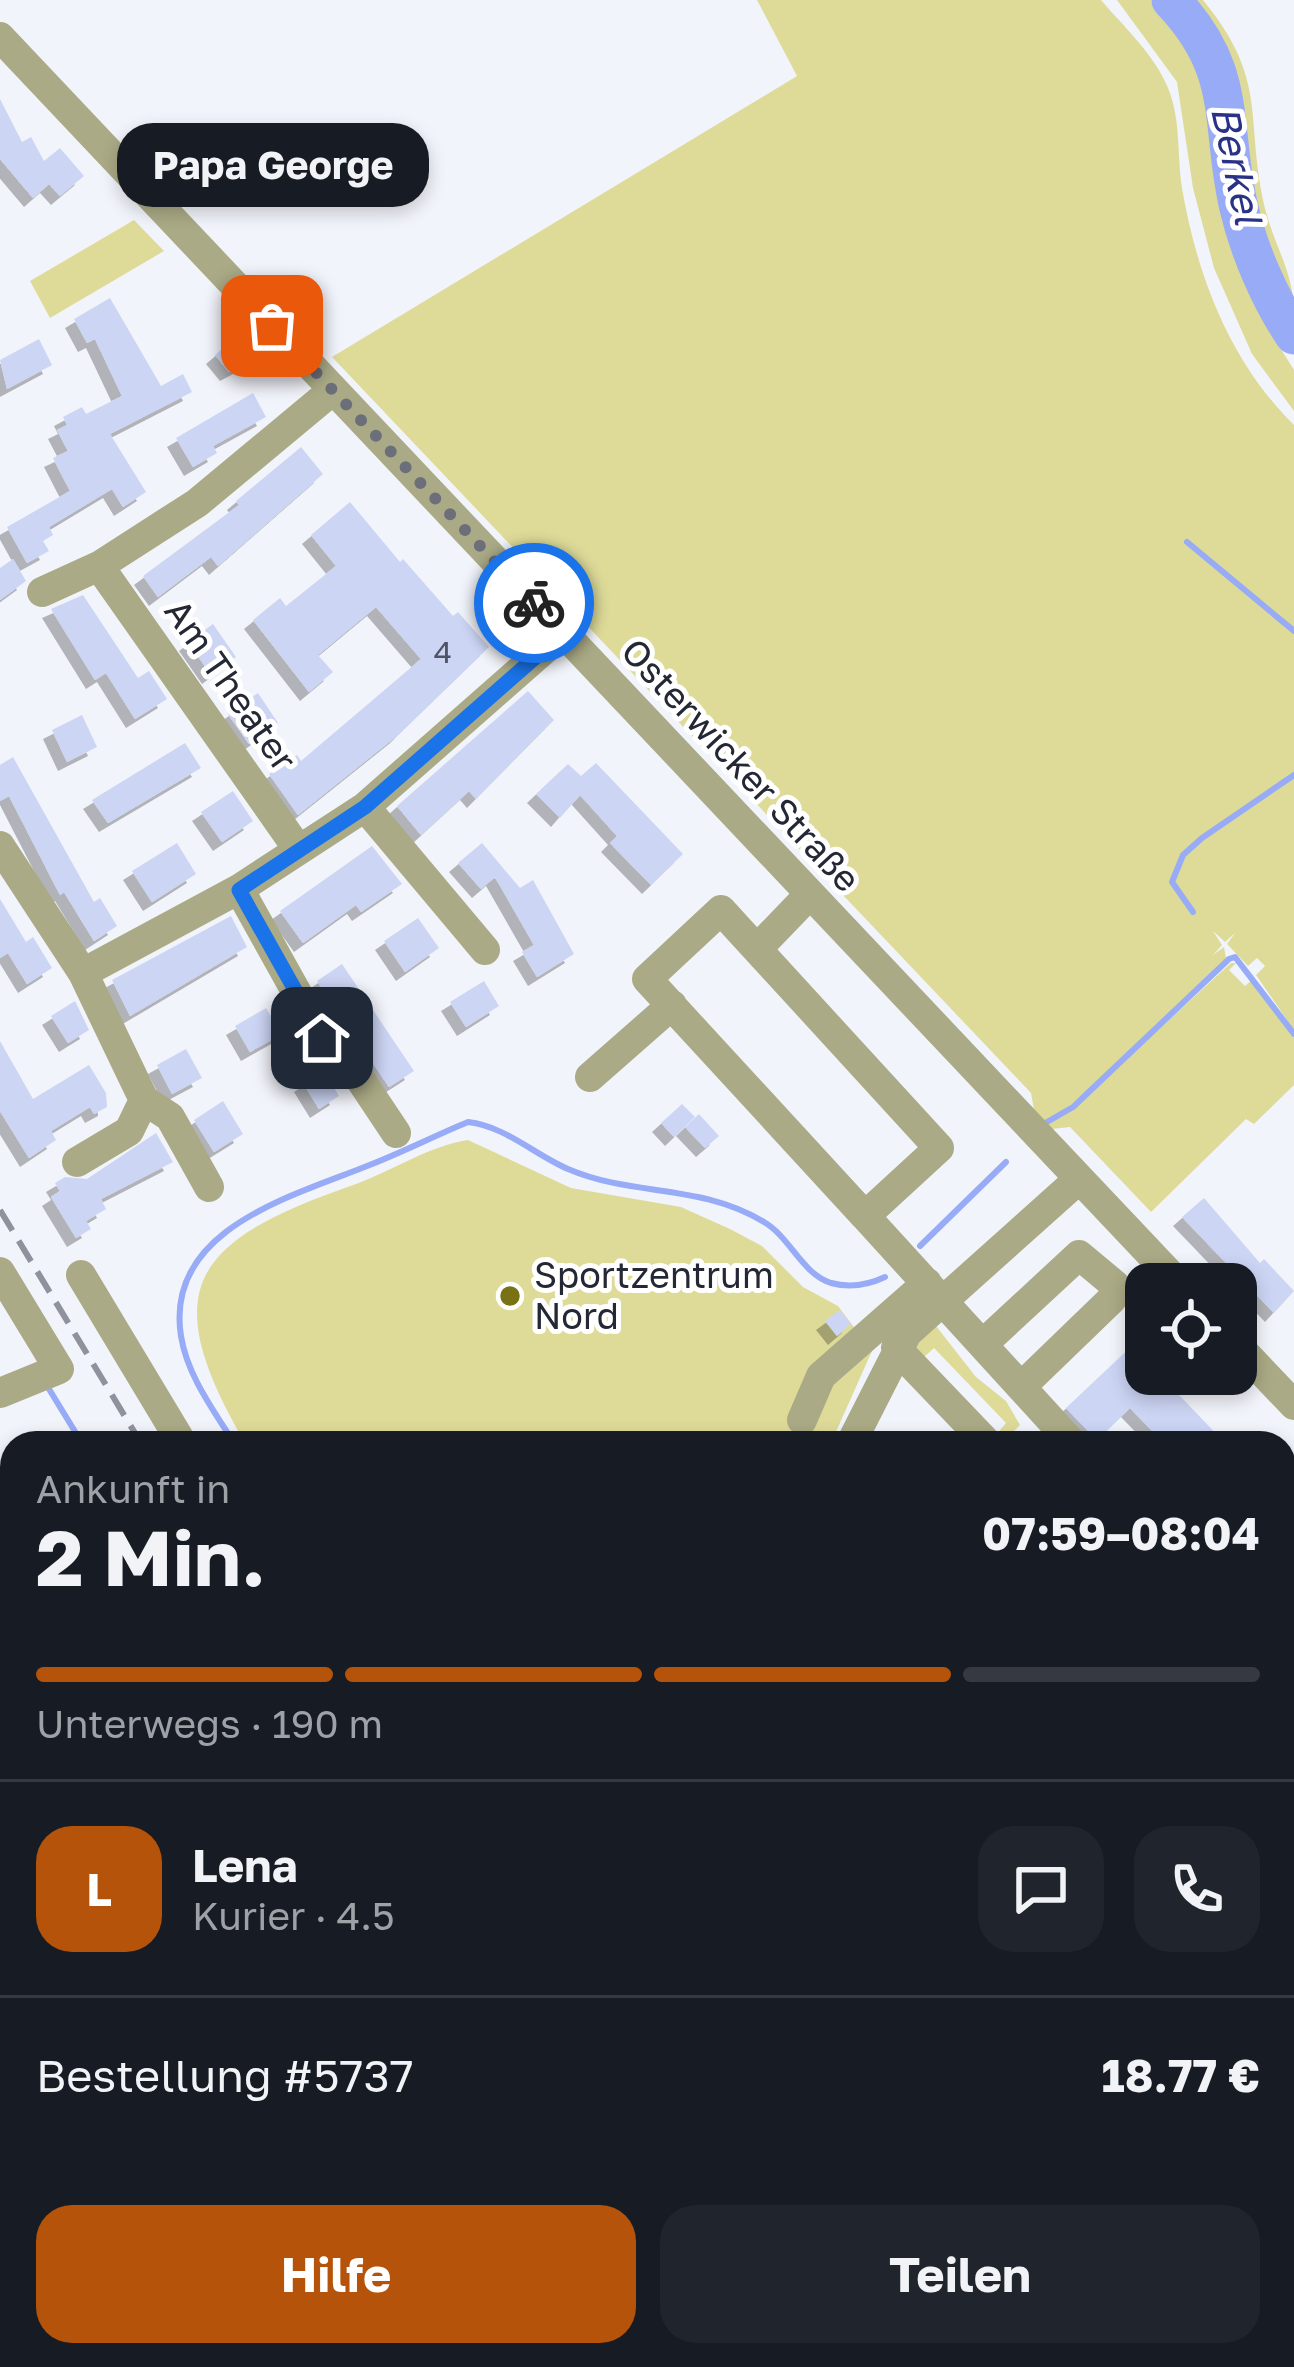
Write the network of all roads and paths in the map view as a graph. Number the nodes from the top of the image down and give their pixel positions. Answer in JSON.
{"nodes":[{"id":1,"x":0,"y":37,"type":"edge"},
{"id":2,"x":333,"y":390,"type":"junction"},
{"id":3,"x":99,"y":566,"type":"junction"},
{"id":4,"x":42,"y":592,"type":"dead end"},
{"id":5,"x":563,"y":633,"type":"junction"},
{"id":6,"x":365,"y":807,"type":"junction"},
{"id":7,"x":0,"y":846,"type":"edge"},
{"id":8,"x":298,"y":849,"type":"junction"},
{"id":9,"x":239,"y":890,"type":"junction"},
{"id":10,"x":810,"y":894,"type":"junction"},
{"id":11,"x":485,"y":950,"type":"dead end"},
{"id":12,"x":757,"y":950,"type":"junction"},
{"id":13,"x":83,"y":973,"type":"junction"},
{"id":14,"x":672,"y":1005,"type":"junction"},
{"id":15,"x":590,"y":1077,"type":"dead end"},
{"id":16,"x":144,"y":1100,"type":"junction"},
{"id":17,"x":396,"y":1133,"type":"dead end"},
{"id":18,"x":77,"y":1162,"type":"dead end"},
{"id":19,"x":1079,"y":1179,"type":"junction"},
{"id":20,"x":209,"y":1187,"type":"dead end"},
{"id":21,"x":865,"y":1216,"type":"junction"},
{"id":22,"x":1159,"y":1263,"type":"edge"},
{"id":23,"x":0,"y":1271,"type":"edge"},
{"id":24,"x":82,"y":1275,"type":"dead end"},
{"id":25,"x":935,"y":1292,"type":"junction"},
{"id":26,"x":984,"y":1343,"type":"junction"},
{"id":27,"x":896,"y":1348,"type":"junction"},
{"id":28,"x":1257,"y":1366,"type":"edge"},
{"id":29,"x":1023,"y":1385,"type":"junction"},
{"id":30,"x":0,"y":1393,"type":"edge"},
{"id":31,"x":1294,"y":1405,"type":"edge"},
{"id":32,"x":802,"y":1420,"type":"dead end"},
{"id":33,"x":175,"y":1431,"type":"edge"},
{"id":34,"x":857,"y":1431,"type":"edge"},
{"id":35,"x":976,"y":1431,"type":"edge"},
{"id":36,"x":1062,"y":1431,"type":"edge"}],
"edges":[{"from":1,"to":2,"type":"street","name":"Osterwicker Straße"},
{"from":2,"to":3,"type":"street"},
{"from":2,"to":5,"type":"street","name":"Osterwicker Straße"},
{"from":3,"to":4,"type":"street"},
{"from":3,"to":8,"type":"street","name":"Am Theater"},
{"from":5,"to":6,"type":"street"},
{"from":5,"to":10,"type":"street","name":"Osterwicker Straße"},
{"from":6,"to":8,"type":"street"},
{"from":6,"to":11,"type":"street"},
{"from":7,"to":13,"type":"street"},
{"from":8,"to":9,"type":"street"},
{"from":9,"to":13,"type":"street"},
{"from":9,"to":17,"type":"street"},
{"from":10,"to":12,"type":"street"},
{"from":10,"to":19,"type":"street","name":"Osterwicker Straße"},
{"from":12,"to":14,"type":"street"},
{"from":12,"to":21,"type":"street"},
{"from":13,"to":16,"type":"street"},
{"from":14,"to":15,"type":"street"},
{"from":14,"to":21,"type":"street"},
{"from":16,"to":18,"type":"street"},
{"from":16,"to":20,"type":"street"},
{"from":19,"to":22,"type":"street","name":"Osterwicker Straße"},
{"from":19,"to":25,"type":"street"},
{"from":21,"to":25,"type":"street"},
{"from":23,"to":30,"type":"street"},
{"from":24,"to":33,"type":"street"},
{"from":25,"to":26,"type":"street"},
{"from":25,"to":27,"type":"street"},
{"from":25,"to":32,"type":"street"},
{"from":26,"to":29,"type":"street"},
{"from":26,"to":29,"type":"street"},
{"from":27,"to":34,"type":"street"},
{"from":27,"to":35,"type":"street"},
{"from":28,"to":31,"type":"street"},
{"from":29,"to":36,"type":"street"}]}
